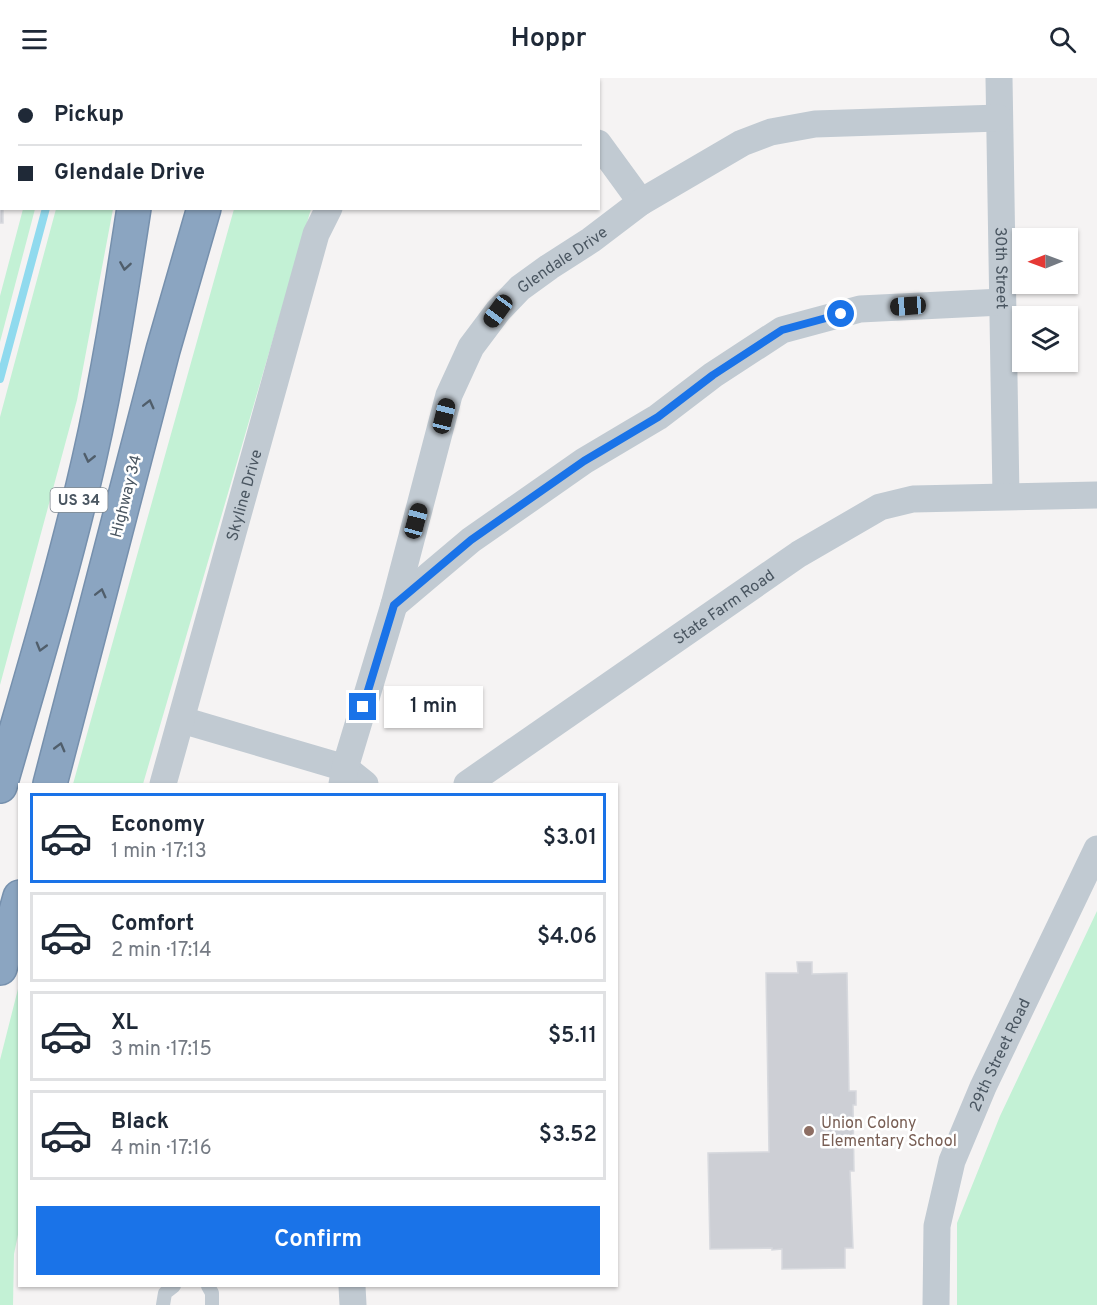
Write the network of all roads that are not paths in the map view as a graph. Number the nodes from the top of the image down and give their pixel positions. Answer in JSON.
{"nodes":[{"id":1,"x":999,"y":78,"type":"edge"},
{"id":2,"x":999,"y":118,"type":"junction"},
{"id":3,"x":600,"y":146,"type":"edge"},
{"id":4,"x":641,"y":202,"type":"junction"},
{"id":5,"x":134,"y":210,"type":"edge"},
{"id":6,"x":183,"y":210,"type":"edge"},
{"id":7,"x":203,"y":210,"type":"edge"},
{"id":8,"x":328,"y":210,"type":"edge"},
{"id":9,"x":1002,"y":302,"type":"junction"},
{"id":10,"x":163,"y":350,"type":"junction"},
{"id":11,"x":1097,"y":495,"type":"edge"},
{"id":12,"x":1006,"y":496,"type":"junction"},
{"id":13,"x":394,"y":605,"type":"junction"},
{"id":14,"x":182,"y":720,"type":"junction"},
{"id":15,"x":350,"y":779,"type":"edge"},
{"id":16,"x":50,"y":783,"type":"edge"},
{"id":17,"x":163,"y":783,"type":"edge"},
{"id":18,"x":468,"y":783,"type":"edge"},
{"id":19,"x":0,"y":786,"type":"edge"},
{"id":20,"x":1097,"y":849,"type":"edge"},
{"id":21,"x":18,"y":904,"type":"edge"},
{"id":22,"x":0,"y":968,"type":"edge"},
{"id":23,"x":173,"y":1287,"type":"edge"},
{"id":24,"x":209,"y":1287,"type":"edge"},
{"id":25,"x":352,"y":1287,"type":"edge"},
{"id":26,"x":163,"y":1305,"type":"edge"},
{"id":27,"x":212,"y":1305,"type":"edge"},
{"id":28,"x":353,"y":1305,"type":"edge"},
{"id":29,"x":936,"y":1305,"type":"edge"}],
"edges":[{"from":1,"to":2,"type":"street","name":"30th Street"},
{"from":2,"to":4,"type":"street","name":"Glendale Drive"},
{"from":2,"to":9,"type":"street","name":"30th Street"},
{"from":3,"to":4,"type":"street"},
{"from":4,"to":13,"type":"street","name":"Glendale Drive"},
{"from":5,"to":19,"type":"highway","number":"US 34","one_way":true},
{"from":6,"to":10,"type":"highway"},
{"from":7,"to":10,"type":"highway","name":"Highway 34","number":"US 34"},
{"from":8,"to":14,"type":"street","name":"Skyline Drive"},
{"from":9,"to":12,"type":"street","name":"30th Street"},
{"from":9,"to":13,"type":"street"},
{"from":16,"to":10,"type":"highway","name":"Highway 34","number":"US 34","one_way":true},
{"from":11,"to":12,"type":"street","name":"State Farm Road"},
{"from":12,"to":18,"type":"street","name":"State Farm Road"},
{"from":13,"to":15,"type":"street","name":"Glendale Drive"},
{"from":14,"to":15,"type":"street"},
{"from":14,"to":17,"type":"street","name":"Skyline Drive"},
{"from":20,"to":29,"type":"street","name":"29th Street Road"},
{"from":21,"to":22,"type":"highway"},
{"from":23,"to":26,"type":"lane"},
{"from":24,"to":27,"type":"lane"},
{"from":25,"to":28,"type":"street"}]}
